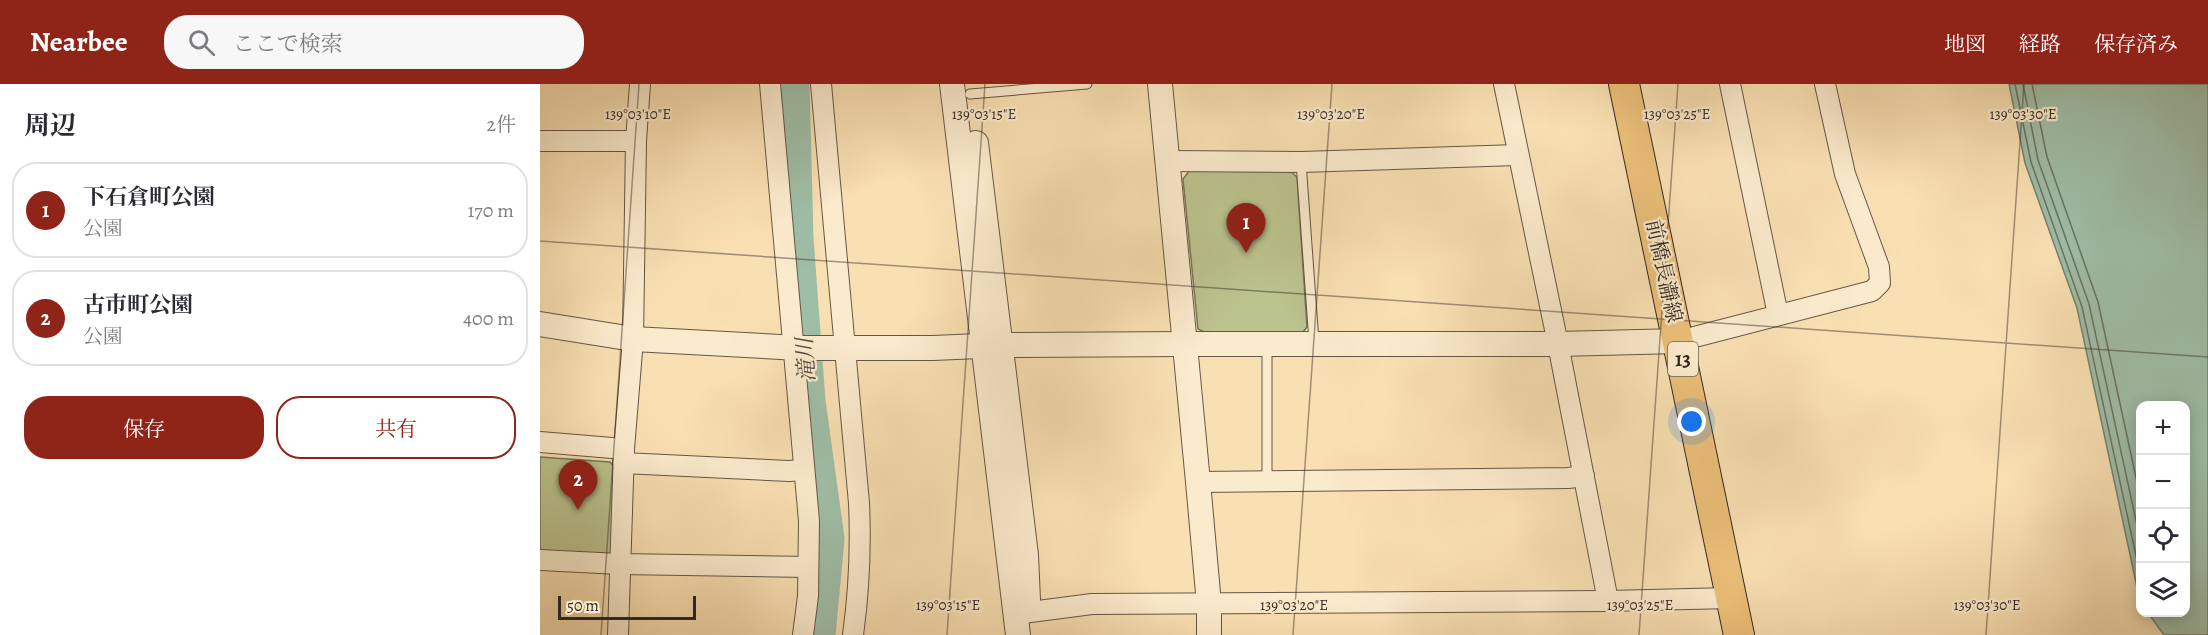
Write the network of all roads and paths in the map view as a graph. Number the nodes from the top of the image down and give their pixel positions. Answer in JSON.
{"nodes":[{"id":1,"x":640,"y":84,"type":"edge"},
{"id":2,"x":770,"y":84,"type":"edge"},
{"id":3,"x":821,"y":84,"type":"edge"},
{"id":4,"x":1087,"y":84,"type":"edge"},
{"id":5,"x":1160,"y":84,"type":"edge"},
{"id":6,"x":1504,"y":84,"type":"edge"},
{"id":7,"x":1624,"y":84,"type":"edge"},
{"id":8,"x":1730,"y":84,"type":"edge"},
{"id":9,"x":1825,"y":84,"type":"edge"},
{"id":10,"x":963,"y":87,"type":"edge"},
{"id":11,"x":540,"y":141,"type":"edge"},
{"id":12,"x":636,"y":141,"type":"junction"},
{"id":13,"x":1518,"y":155,"type":"junction"},
{"id":14,"x":1168,"y":161,"type":"junction"},
{"id":15,"x":1301,"y":162,"type":"junction"},
{"id":16,"x":1778,"y":315,"type":"junction"},
{"id":17,"x":540,"y":324,"type":"edge"},
{"id":18,"x":633,"y":339,"type":"junction"},
{"id":19,"x":1679,"y":341,"type":"junction"},
{"id":20,"x":1186,"y":344,"type":"junction"},
{"id":21,"x":1314,"y":344,"type":"junction"},
{"id":22,"x":1558,"y":344,"type":"junction"},
{"id":23,"x":1267,"y":345,"type":"junction"},
{"id":24,"x":993,"y":346,"type":"junction"},
{"id":25,"x":796,"y":348,"type":"junction"},
{"id":26,"x":841,"y":348,"type":"junction"},
{"id":27,"x":540,"y":442,"type":"edge"},
{"id":28,"x":623,"y":456,"type":"junction"},
{"id":29,"x":804,"y":470,"type":"junction"},
{"id":30,"x":1584,"y":476,"type":"junction"},
{"id":31,"x":1198,"y":482,"type":"junction"},
{"id":32,"x":1267,"y":482,"type":"junction"},
{"id":33,"x":540,"y":560,"type":"edge"},
{"id":34,"x":619,"y":564,"type":"junction"},
{"id":35,"x":808,"y":567,"type":"junction"},
{"id":36,"x":1730,"y":598,"type":"junction"},
{"id":37,"x":1608,"y":601,"type":"junction"},
{"id":38,"x":1209,"y":604,"type":"junction"},
{"id":39,"x":1023,"y":624,"type":"edge"},
{"id":40,"x":618,"y":635,"type":"edge"},
{"id":41,"x":802,"y":635,"type":"edge"},
{"id":42,"x":853,"y":635,"type":"edge"},
{"id":43,"x":1209,"y":635,"type":"edge"},
{"id":44,"x":1739,"y":635,"type":"edge"}],
"edges":[{"from":1,"to":12,"type":"street"},
{"from":2,"to":25,"type":"street"},
{"from":3,"to":26,"type":"street"},
{"from":4,"to":10,"type":"lane"},
{"from":5,"to":14,"type":"street"},
{"from":6,"to":13,"type":"street"},
{"from":7,"to":19,"type":"main road","name":"前橋長瀞線","number":"13"},
{"from":8,"to":16,"type":"street"},
{"from":9,"to":16,"type":"street"},
{"from":10,"to":24,"type":"street"},
{"from":11,"to":12,"type":"street"},
{"from":12,"to":18,"type":"street"},
{"from":13,"to":15,"type":"street"},
{"from":13,"to":22,"type":"street"},
{"from":14,"to":15,"type":"street"},
{"from":14,"to":20,"type":"street"},
{"from":15,"to":21,"type":"lane"},
{"from":16,"to":19,"type":"street"},
{"from":17,"to":18,"type":"street"},
{"from":18,"to":25,"type":"street"},
{"from":18,"to":28,"type":"street"},
{"from":19,"to":22,"type":"street"},
{"from":19,"to":36,"type":"main road","name":"前橋長瀞線","number":"13"},
{"from":20,"to":23,"type":"street"},
{"from":20,"to":24,"type":"street"},
{"from":20,"to":31,"type":"street"},
{"from":21,"to":22,"type":"street"},
{"from":21,"to":23,"type":"street"},
{"from":22,"to":30,"type":"street"},
{"from":23,"to":32,"type":"lane"},
{"from":24,"to":26,"type":"street"},
{"from":24,"to":39,"type":"street"},
{"from":25,"to":26,"type":"street"},
{"from":25,"to":29,"type":"street"},
{"from":26,"to":42,"type":"street"},
{"from":27,"to":28,"type":"street"},
{"from":28,"to":29,"type":"street"},
{"from":28,"to":34,"type":"street"},
{"from":29,"to":35,"type":"street"},
{"from":30,"to":32,"type":"street"},
{"from":30,"to":37,"type":"street"},
{"from":31,"to":32,"type":"street"},
{"from":31,"to":38,"type":"street"},
{"from":33,"to":34,"type":"street"},
{"from":34,"to":35,"type":"street"},
{"from":34,"to":40,"type":"street"},
{"from":35,"to":41,"type":"street"},
{"from":36,"to":37,"type":"street"},
{"from":36,"to":44,"type":"main road","name":"前橋長瀞線","number":"13"},
{"from":37,"to":38,"type":"street"},
{"from":38,"to":39,"type":"street"},
{"from":38,"to":43,"type":"street"}]}
